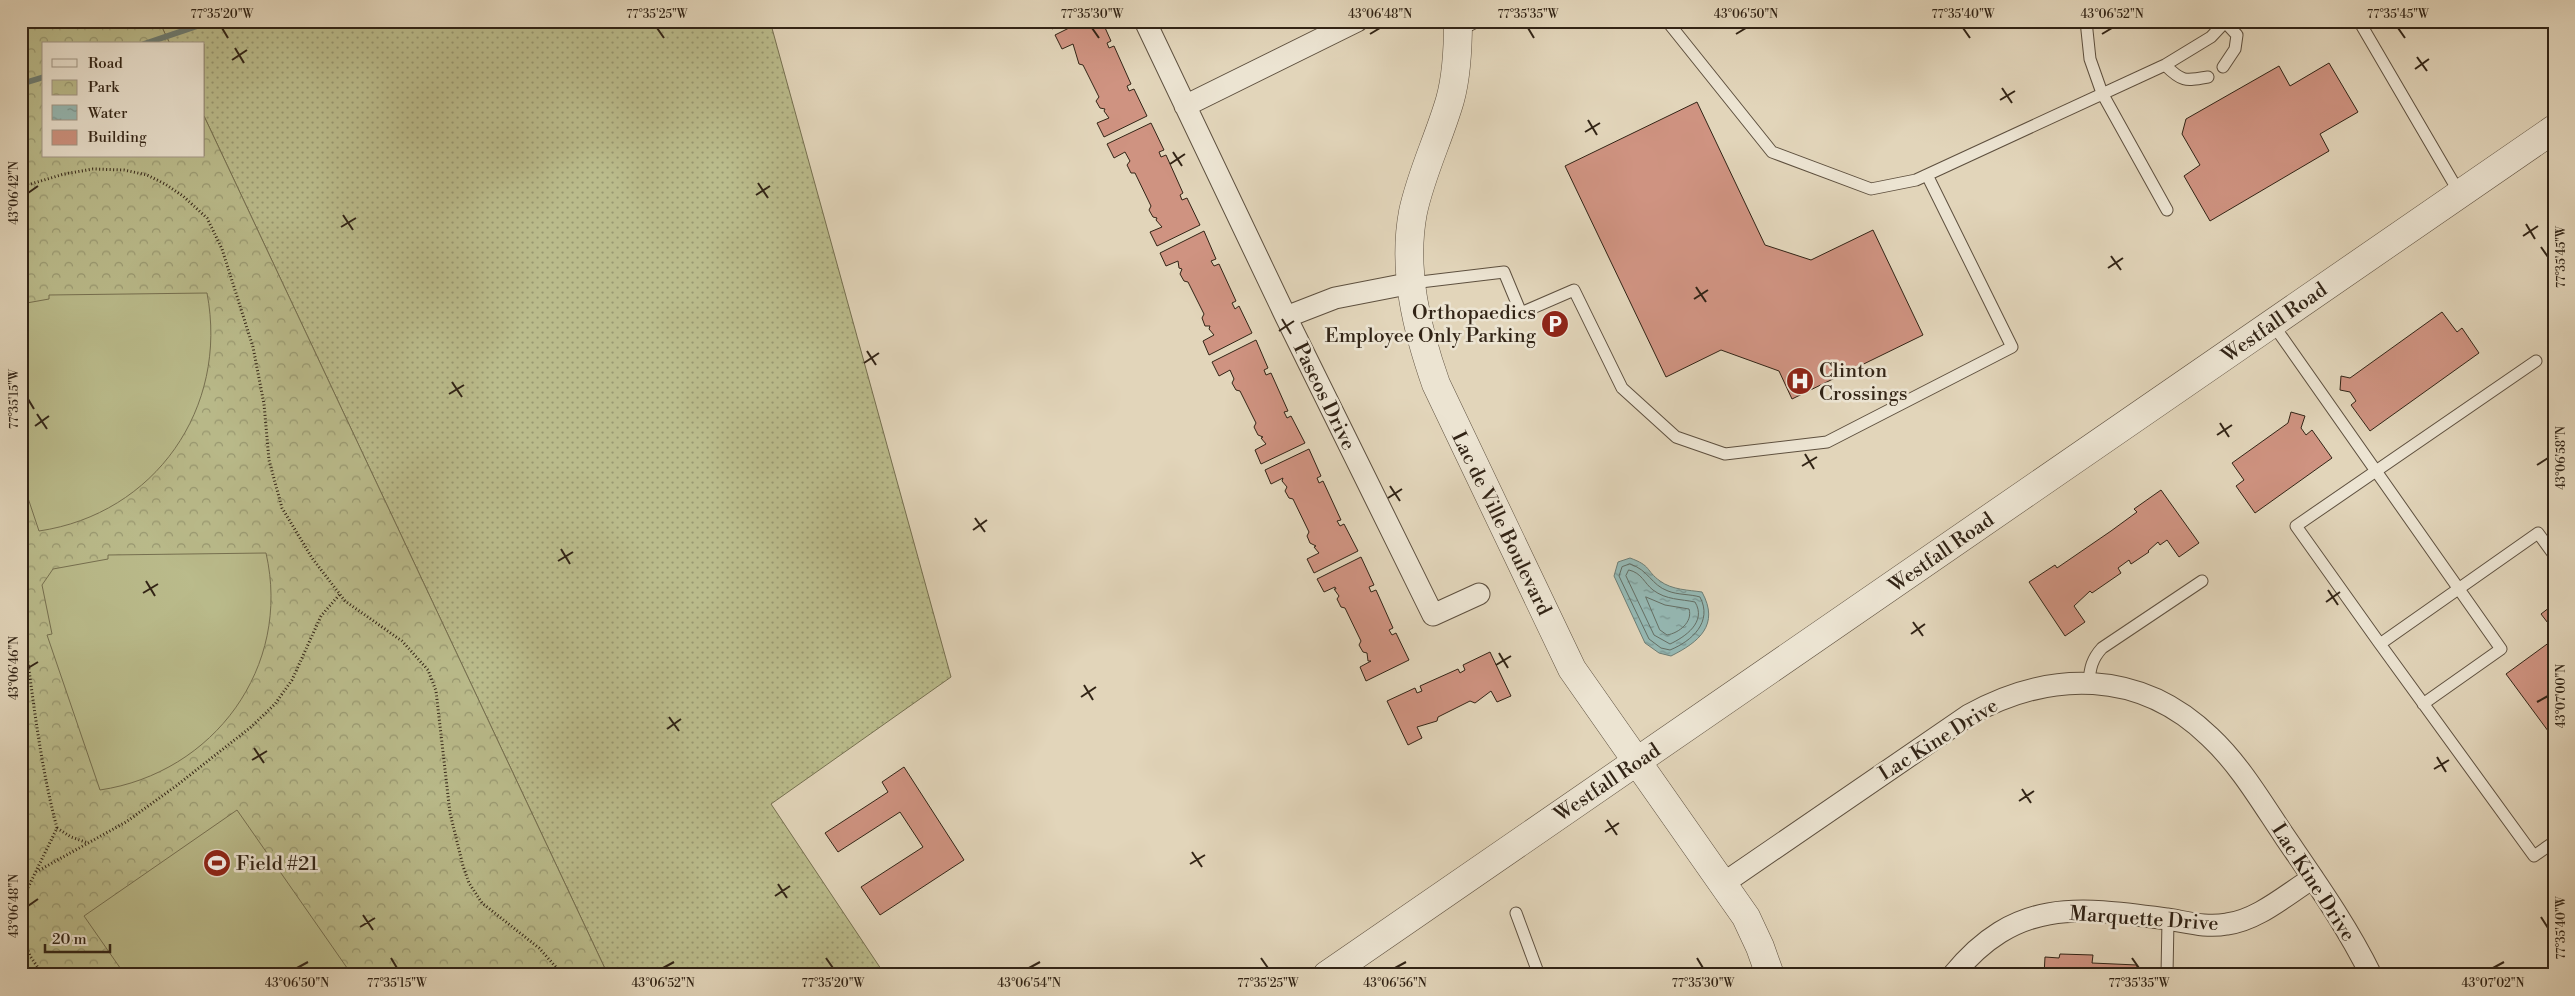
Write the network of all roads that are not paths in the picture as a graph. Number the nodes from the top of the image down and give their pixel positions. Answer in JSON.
{"nodes":[{"id":1,"x":1145,"y":21,"type":"edge"},
{"id":2,"x":1357,"y":21,"type":"edge"},
{"id":3,"x":1667,"y":21,"type":"edge"},
{"id":4,"x":2086,"y":21,"type":"edge"},
{"id":5,"x":2359,"y":21,"type":"edge"},
{"id":6,"x":2226,"y":22,"type":"edge"},
{"id":7,"x":1465,"y":24,"type":"edge"},
{"id":8,"x":2166,"y":65,"type":"junction"},
{"id":9,"x":2223,"y":67,"type":"dead end"},
{"id":10,"x":2208,"y":77,"type":"dead end"},
{"id":11,"x":2102,"y":93,"type":"junction"},
{"id":12,"x":1185,"y":106,"type":"junction"},
{"id":13,"x":2554,"y":129,"type":"edge"},
{"id":14,"x":1927,"y":175,"type":"junction"},
{"id":15,"x":2460,"y":194,"type":"junction"},
{"id":16,"x":2167,"y":210,"type":"dead end"},
{"id":17,"x":1412,"y":283,"type":"junction"},
{"id":18,"x":1286,"y":318,"type":"junction"},
{"id":19,"x":2272,"y":323,"type":"junction"},
{"id":20,"x":2536,"y":361,"type":"dead end"},
{"id":21,"x":2376,"y":471,"type":"junction"},
{"id":22,"x":2554,"y":555,"type":"edge"},
{"id":23,"x":2202,"y":581,"type":"dead end"},
{"id":24,"x":2458,"y":589,"type":"junction"},
{"id":25,"x":1479,"y":594,"type":"dead end"},
{"id":26,"x":2380,"y":644,"type":"junction"},
{"id":27,"x":2089,"y":682,"type":"junction"},
{"id":28,"x":2423,"y":704,"type":"junction"},
{"id":29,"x":1638,"y":762,"type":"junction"},
{"id":30,"x":2554,"y":842,"type":"edge"},
{"id":31,"x":2313,"y":878,"type":"junction"},
{"id":32,"x":1724,"y":883,"type":"junction"},
{"id":33,"x":1516,"y":913,"type":"dead end"},
{"id":34,"x":2168,"y":920,"type":"junction"},
{"id":35,"x":1327,"y":975,"type":"edge"},
{"id":36,"x":1539,"y":975,"type":"edge"},
{"id":37,"x":1770,"y":975,"type":"edge"},
{"id":38,"x":1953,"y":975,"type":"edge"},
{"id":39,"x":2167,"y":975,"type":"edge"},
{"id":40,"x":2371,"y":975,"type":"edge"}],
"edges":[{"from":1,"to":12,"type":"street","name":"Paseos Drive"},
{"from":2,"to":12,"type":"street"},
{"from":3,"to":14,"type":"lane"},
{"from":4,"to":11,"type":"lane"},
{"from":5,"to":15,"type":"lane"},
{"from":6,"to":8,"type":"lane"},
{"from":6,"to":9,"type":"lane"},
{"from":7,"to":17,"type":"street","name":"Lac de Ville Boulevard"},
{"from":8,"to":10,"type":"lane"},
{"from":8,"to":11,"type":"lane"},
{"from":11,"to":14,"type":"lane"},
{"from":11,"to":16,"type":"lane"},
{"from":12,"to":18,"type":"street","name":"Paseos Drive"},
{"from":13,"to":15,"type":"street","name":"Westfall Road"},
{"from":14,"to":17,"type":"lane"},
{"from":15,"to":19,"type":"street","name":"Westfall Road"},
{"from":17,"to":18,"type":"street"},
{"from":17,"to":29,"type":"street","name":"Lac de Ville Boulevard"},
{"from":18,"to":25,"type":"street","name":"Paseos Drive"},
{"from":19,"to":21,"type":"lane"},
{"from":19,"to":29,"type":"street","name":"Westfall Road"},
{"from":20,"to":21,"type":"lane"},
{"from":21,"to":24,"type":"lane"},
{"from":21,"to":26,"type":"lane"},
{"from":22,"to":24,"type":"lane"},
{"from":23,"to":27,"type":"lane"},
{"from":24,"to":26,"type":"lane"},
{"from":24,"to":28,"type":"lane"},
{"from":26,"to":28,"type":"lane"},
{"from":27,"to":31,"type":"street","name":"Lac Kine Drive"},
{"from":27,"to":32,"type":"street","name":"Lac Kine Drive"},
{"from":28,"to":30,"type":"lane"},
{"from":29,"to":32,"type":"street","name":"Lac de Ville Boulevard"},
{"from":29,"to":35,"type":"street","name":"Westfall Road"},
{"from":31,"to":34,"type":"street","name":"Marquette Drive"},
{"from":31,"to":40,"type":"street","name":"Lac Kine Drive"},
{"from":32,"to":37,"type":"street","name":"Lac de Ville Boulevard"},
{"from":33,"to":36,"type":"lane"},
{"from":34,"to":38,"type":"street","name":"Marquette Drive"},
{"from":34,"to":39,"type":"lane"}]}
